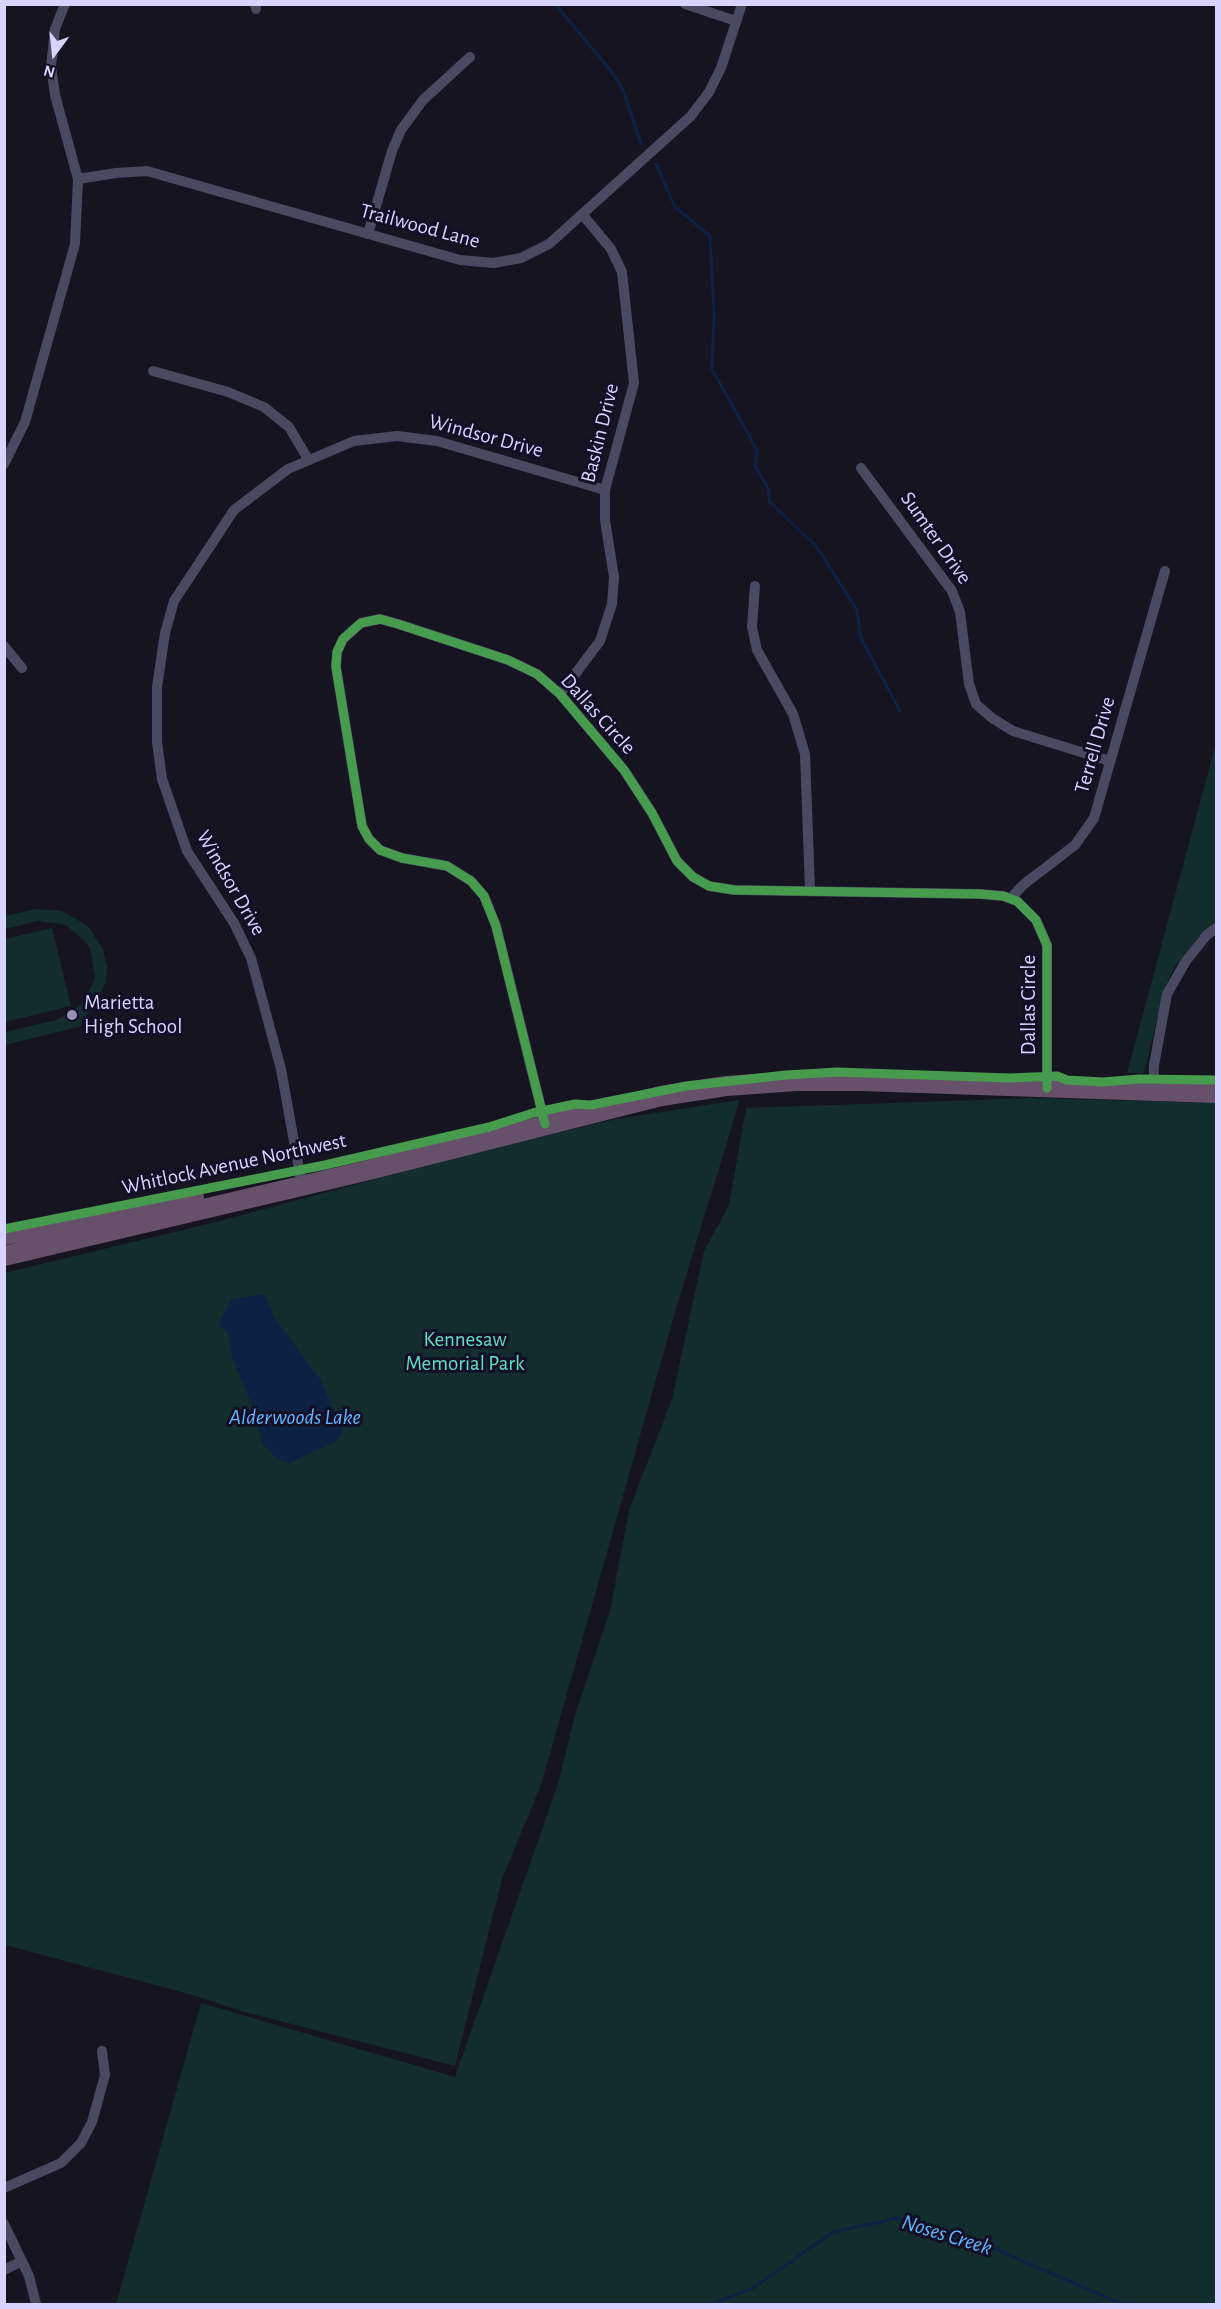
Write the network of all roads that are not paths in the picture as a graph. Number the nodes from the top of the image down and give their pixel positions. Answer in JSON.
{"nodes":[{"id":1,"x":65,"y":4,"type":"edge"},
{"id":2,"x":685,"y":4,"type":"edge"},
{"id":3,"x":742,"y":4,"type":"edge"},
{"id":4,"x":736,"y":21,"type":"junction"},
{"id":5,"x":471,"y":57,"type":"dead end"},
{"id":6,"x":78,"y":179,"type":"junction"},
{"id":7,"x":583,"y":215,"type":"junction"},
{"id":8,"x":368,"y":234,"type":"junction"},
{"id":9,"x":153,"y":370,"type":"dead end"},
{"id":10,"x":309,"y":459,"type":"junction"},
{"id":11,"x":4,"y":464,"type":"edge"},
{"id":12,"x":861,"y":468,"type":"dead end"},
{"id":13,"x":605,"y":490,"type":"junction"},
{"id":14,"x":1165,"y":571,"type":"dead end"},
{"id":15,"x":755,"y":586,"type":"dead end"},
{"id":16,"x":4,"y":645,"type":"edge"},
{"id":17,"x":22,"y":668,"type":"dead end"},
{"id":18,"x":560,"y":694,"type":"junction"},
{"id":19,"x":1110,"y":761,"type":"junction"},
{"id":20,"x":810,"y":891,"type":"junction"},
{"id":21,"x":1011,"y":898,"type":"junction"},
{"id":22,"x":1216,"y":928,"type":"edge"},
{"id":23,"x":1047,"y":1088,"type":"junction"},
{"id":24,"x":1153,"y":1090,"type":"junction"},
{"id":25,"x":1216,"y":1093,"type":"edge"},
{"id":26,"x":545,"y":1124,"type":"junction"},
{"id":27,"x":301,"y":1180,"type":"junction"},
{"id":28,"x":4,"y":1235,"type":"edge"},
{"id":29,"x":4,"y":1256,"type":"edge"},
{"id":30,"x":102,"y":2051,"type":"dead end"},
{"id":31,"x":4,"y":2188,"type":"edge"},
{"id":32,"x":4,"y":2224,"type":"edge"},
{"id":33,"x":22,"y":2261,"type":"junction"},
{"id":34,"x":4,"y":2270,"type":"edge"},
{"id":35,"x":36,"y":2304,"type":"edge"}],
"edges":[{"from":1,"to":6,"type":"street"},
{"from":2,"to":4,"type":"street"},
{"from":3,"to":4,"type":"street","name":"Trailwood Lane"},
{"from":4,"to":7,"type":"street","name":"Trailwood Lane"},
{"from":5,"to":8,"type":"street"},
{"from":6,"to":8,"type":"street","name":"Trailwood Lane"},
{"from":6,"to":11,"type":"street"},
{"from":7,"to":8,"type":"street","name":"Trailwood Lane"},
{"from":7,"to":13,"type":"street","name":"Baskin Drive"},
{"from":9,"to":10,"type":"street"},
{"from":10,"to":13,"type":"street","name":"Windsor Drive"},
{"from":10,"to":27,"type":"street","name":"Windsor Drive"},
{"from":12,"to":19,"type":"street","name":"Sumter Drive"},
{"from":13,"to":18,"type":"street","name":"Baskin Drive"},
{"from":14,"to":19,"type":"street","name":"Terrell Drive"},
{"from":15,"to":20,"type":"street"},
{"from":16,"to":17,"type":"street"},
{"from":18,"to":20,"type":"street","name":"Dallas Circle"},
{"from":18,"to":26,"type":"street","name":"Dallas Circle"},
{"from":19,"to":21,"type":"street","name":"Terrell Drive"},
{"from":20,"to":21,"type":"street","name":"Dallas Circle"},
{"from":21,"to":23,"type":"street","name":"Dallas Circle"},
{"from":22,"to":24,"type":"street"},
{"from":23,"to":24,"type":"highway","name":"Whitlock Avenue Northwest"},
{"from":23,"to":26,"type":"highway","name":"Whitlock Avenue Northwest"},
{"from":24,"to":25,"type":"highway","name":"Whitlock Avenue Northwest"},
{"from":26,"to":27,"type":"highway","name":"Whitlock Avenue Northwest"},
{"from":27,"to":28,"type":"highway","name":"Whitlock Avenue Northwest"},
{"from":27,"to":29,"type":"highway","name":"Whitlock Avenue Northwest"},
{"from":30,"to":31,"type":"street"},
{"from":32,"to":33,"type":"street"},
{"from":33,"to":34,"type":"street"},
{"from":33,"to":35,"type":"street"}]}
